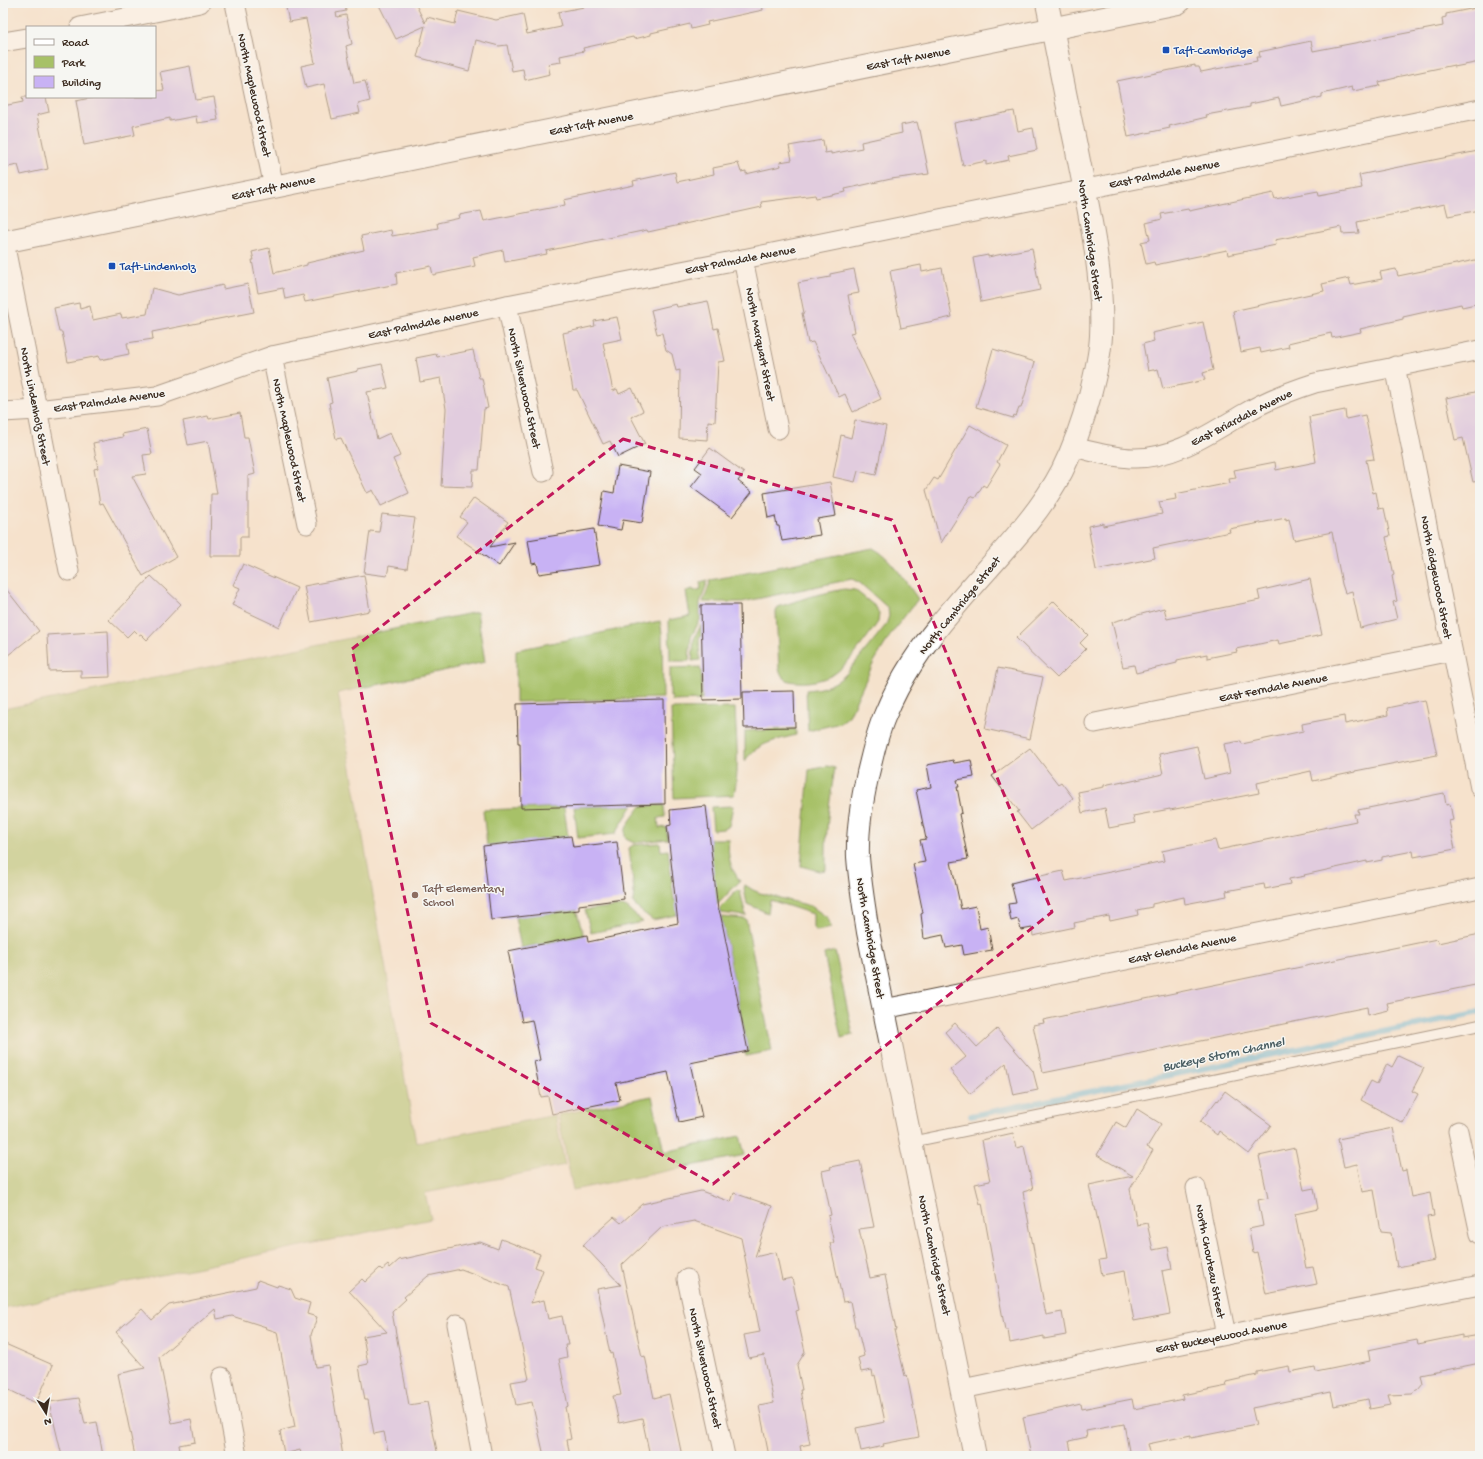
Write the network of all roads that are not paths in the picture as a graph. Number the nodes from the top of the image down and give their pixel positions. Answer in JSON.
{"nodes":[{"id":1,"x":200,"y":3,"type":"edge"},
{"id":2,"x":236,"y":3,"type":"edge"},
{"id":3,"x":1047,"y":3,"type":"edge"},
{"id":4,"x":1178,"y":3,"type":"edge"},
{"id":5,"x":85,"y":26,"type":"edge"},
{"id":6,"x":1052,"y":29,"type":"junction"},
{"id":7,"x":26,"y":38,"type":"edge"},
{"id":8,"x":3,"y":42,"type":"edge"},
{"id":9,"x":1480,"y":108,"type":"edge"},
{"id":10,"x":274,"y":187,"type":"junction"},
{"id":11,"x":1084,"y":189,"type":"junction"},
{"id":12,"x":3,"y":242,"type":"edge"},
{"id":13,"x":743,"y":259,"type":"junction"},
{"id":14,"x":507,"y":305,"type":"junction"},
{"id":15,"x":1480,"y":350,"type":"edge"},
{"id":16,"x":272,"y":356,"type":"junction"},
{"id":17,"x":1394,"y":366,"type":"junction"},
{"id":18,"x":37,"y":410,"type":"junction"},
{"id":19,"x":3,"y":412,"type":"edge"},
{"id":20,"x":778,"y":429,"type":"dead end"},
{"id":21,"x":1072,"y":447,"type":"junction"},
{"id":22,"x":543,"y":472,"type":"dead end"},
{"id":23,"x":307,"y":524,"type":"dead end"},
{"id":24,"x":69,"y":571,"type":"dead end"},
{"id":25,"x":1452,"y":651,"type":"junction"},
{"id":26,"x":1095,"y":723,"type":"dead end"},
{"id":27,"x":1480,"y":788,"type":"edge"},
{"id":28,"x":1480,"y":888,"type":"edge"},
{"id":29,"x":884,"y":1009,"type":"junction"},
{"id":30,"x":1480,"y":1025,"type":"edge"},
{"id":31,"x":1458,"y":1131,"type":"dead end"},
{"id":32,"x":911,"y":1142,"type":"junction"},
{"id":33,"x":1196,"y":1188,"type":"dead end"},
{"id":34,"x":1480,"y":1234,"type":"edge"},
{"id":35,"x":687,"y":1279,"type":"dead end"},
{"id":36,"x":1480,"y":1285,"type":"edge"},
{"id":37,"x":457,"y":1324,"type":"dead end"},
{"id":38,"x":1226,"y":1335,"type":"junction"},
{"id":39,"x":222,"y":1377,"type":"dead end"},
{"id":40,"x":962,"y":1389,"type":"junction"},
{"id":41,"x":237,"y":1456,"type":"edge"},
{"id":42,"x":482,"y":1456,"type":"edge"},
{"id":43,"x":725,"y":1456,"type":"edge"},
{"id":44,"x":975,"y":1456,"type":"edge"}],
"edges":[{"from":1,"to":5,"type":"street"},
{"from":2,"to":10,"type":"street","name":"North Maplewood Street"},
{"from":3,"to":6,"type":"street","name":"North Cambridge Street"},
{"from":4,"to":6,"type":"street","name":"East Taft Avenue"},
{"from":6,"to":10,"type":"street","name":"East Taft Avenue"},
{"from":6,"to":11,"type":"street","name":"North Cambridge Street"},
{"from":7,"to":8,"type":"street"},
{"from":9,"to":11,"type":"street","name":"East Palmdale Avenue"},
{"from":10,"to":12,"type":"street","name":"East Taft Avenue"},
{"from":11,"to":13,"type":"street","name":"East Palmdale Avenue"},
{"from":11,"to":21,"type":"street","name":"North Cambridge Street"},
{"from":12,"to":18,"type":"street","name":"North Lindenholz Street"},
{"from":13,"to":14,"type":"street","name":"East Palmdale Avenue"},
{"from":13,"to":20,"type":"street","name":"North Marquart Street"},
{"from":14,"to":16,"type":"street","name":"East Palmdale Avenue"},
{"from":14,"to":22,"type":"street","name":"North Silverwood Street"},
{"from":15,"to":17,"type":"street","name":"East Briardale Avenue"},
{"from":16,"to":18,"type":"street","name":"East Palmdale Avenue"},
{"from":16,"to":23,"type":"street","name":"North Maplewood Street"},
{"from":17,"to":21,"type":"street","name":"East Briardale Avenue"},
{"from":17,"to":25,"type":"street","name":"North Ridgewood Street"},
{"from":18,"to":19,"type":"street","name":"East Palmdale Avenue"},
{"from":18,"to":24,"type":"street","name":"North Lindenholz Street"},
{"from":21,"to":29,"type":"street","name":"North Cambridge Street"},
{"from":25,"to":26,"type":"street","name":"East Ferndale Avenue"},
{"from":25,"to":27,"type":"street","name":"North Ridgewood Street"},
{"from":28,"to":29,"type":"street","name":"East Glendale Avenue"},
{"from":29,"to":32,"type":"street","name":"North Cambridge Street"},
{"from":30,"to":32,"type":"lane"},
{"from":31,"to":34,"type":"street"},
{"from":32,"to":40,"type":"street","name":"North Cambridge Street"},
{"from":33,"to":38,"type":"street","name":"North Chouteau Street"},
{"from":35,"to":43,"type":"street","name":"North Silverwood Street"},
{"from":36,"to":38,"type":"street","name":"East Buckeyewood Avenue"},
{"from":37,"to":42,"type":"street"},
{"from":38,"to":40,"type":"street","name":"East Buckeyewood Avenue"},
{"from":39,"to":41,"type":"street"},
{"from":40,"to":44,"type":"street","name":"North Cambridge Street"}]}
